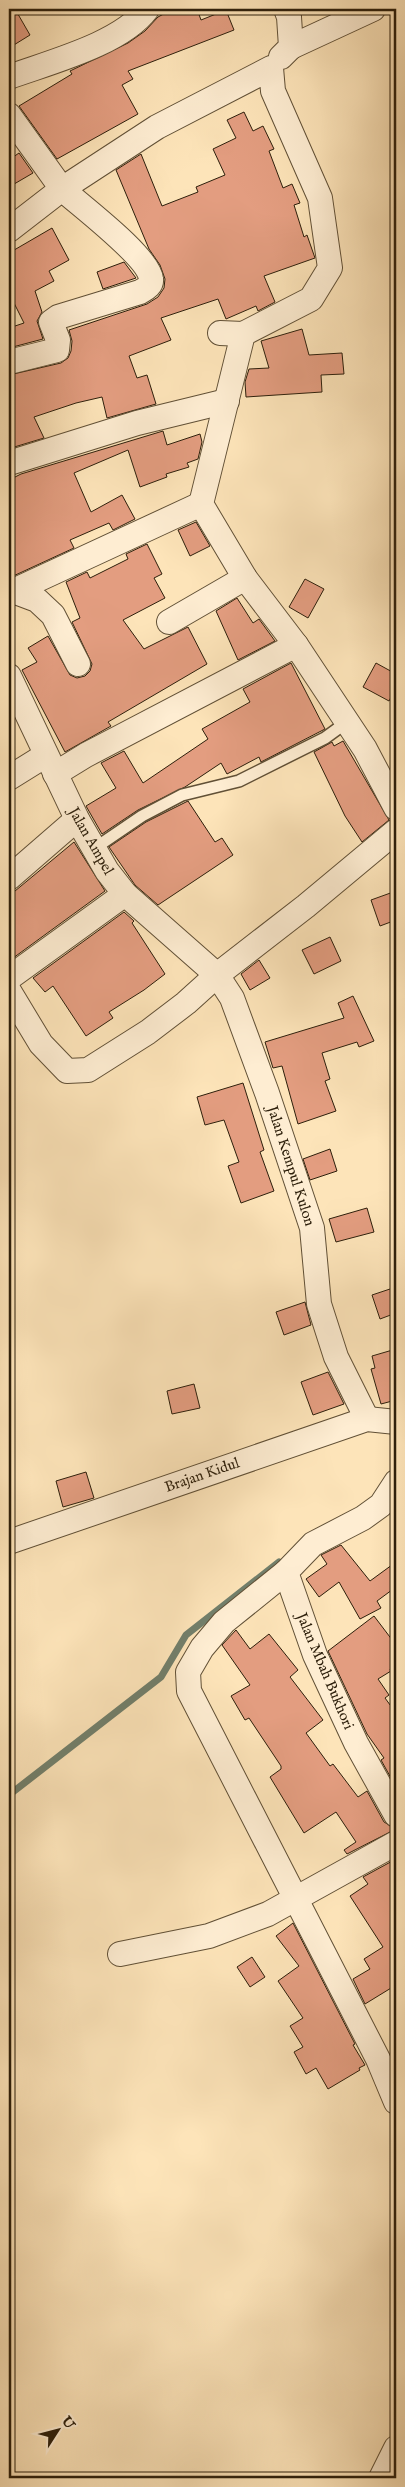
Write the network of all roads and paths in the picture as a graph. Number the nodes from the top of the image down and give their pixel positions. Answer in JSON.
{"nodes":[{"id":1,"x":147,"y":9,"type":"edge"},
{"id":2,"x":286,"y":9,"type":"edge"},
{"id":3,"x":373,"y":9,"type":"edge"},
{"id":4,"x":291,"y":47,"type":"junction"},
{"id":5,"x":271,"y":68,"type":"junction"},
{"id":6,"x":9,"y":78,"type":"edge"},
{"id":7,"x":9,"y":115,"type":"edge"},
{"id":8,"x":62,"y":189,"type":"junction"},
{"id":9,"x":9,"y":230,"type":"edge"},
{"id":10,"x":9,"y":362,"type":"edge"},
{"id":11,"x":227,"y":401,"type":"junction"},
{"id":12,"x":9,"y":463,"type":"edge"},
{"id":13,"x":201,"y":504,"type":"junction"},
{"id":14,"x":245,"y":578,"type":"junction"},
{"id":15,"x":11,"y":592,"type":"edge"},
{"id":16,"x":169,"y":622,"type":"dead end"},
{"id":17,"x":296,"y":645,"type":"junction"},
{"id":18,"x":78,"y":664,"type":"dead end"},
{"id":19,"x":9,"y":676,"type":"edge"},
{"id":20,"x":348,"y":722,"type":"junction"},
{"id":21,"x":50,"y":765,"type":"junction"},
{"id":22,"x":9,"y":778,"type":"edge"},
{"id":23,"x":396,"y":808,"type":"edge"},
{"id":24,"x":78,"y":819,"type":"junction"},
{"id":25,"x":396,"y":831,"type":"edge"},
{"id":26,"x":95,"y":848,"type":"junction"},
{"id":27,"x":9,"y":878,"type":"edge"},
{"id":28,"x":125,"y":894,"type":"junction"},
{"id":29,"x":217,"y":975,"type":"junction"},
{"id":30,"x":9,"y":978,"type":"edge"},
{"id":31,"x":9,"y":991,"type":"edge"},
{"id":32,"x":367,"y":1419,"type":"junction"},
{"id":33,"x":396,"y":1422,"type":"edge"},
{"id":34,"x":396,"y":1482,"type":"edge"},
{"id":35,"x":9,"y":1542,"type":"edge"},
{"id":36,"x":286,"y":1572,"type":"junction"},
{"id":37,"x":396,"y":1815,"type":"edge"},
{"id":38,"x":396,"y":1843,"type":"edge"},
{"id":39,"x":296,"y":1897,"type":"junction"},
{"id":40,"x":120,"y":1954,"type":"dead end"},
{"id":41,"x":396,"y":2102,"type":"edge"},
{"id":42,"x":396,"y":2448,"type":"edge"},
{"id":43,"x":380,"y":2478,"type":"edge"}],
"edges":[{"from":1,"to":6,"type":"street"},
{"from":2,"to":4,"type":"street"},
{"from":3,"to":4,"type":"street"},
{"from":4,"to":5,"type":"street"},
{"from":5,"to":8,"type":"street"},
{"from":5,"to":11,"type":"street"},
{"from":7,"to":8,"type":"street"},
{"from":8,"to":9,"type":"street"},
{"from":8,"to":10,"type":"street"},
{"from":11,"to":12,"type":"street"},
{"from":11,"to":13,"type":"street"},
{"from":13,"to":14,"type":"street"},
{"from":13,"to":15,"type":"street"},
{"from":14,"to":16,"type":"street"},
{"from":14,"to":17,"type":"street"},
{"from":15,"to":18,"type":"street"},
{"from":17,"to":20,"type":"street"},
{"from":17,"to":21,"type":"street"},
{"from":19,"to":21,"type":"street","name":"Jalan Ampel"},
{"from":20,"to":23,"type":"street"},
{"from":20,"to":26,"type":"lane"},
{"from":21,"to":22,"type":"street"},
{"from":21,"to":24,"type":"street","name":"Jalan Ampel"},
{"from":24,"to":26,"type":"street","name":"Jalan Ampel"},
{"from":24,"to":27,"type":"street"},
{"from":25,"to":29,"type":"street"},
{"from":26,"to":28,"type":"street","name":"Jalan Ampel"},
{"from":28,"to":29,"type":"street","name":"Jalan Ampel"},
{"from":28,"to":30,"type":"street"},
{"from":29,"to":31,"type":"street"},
{"from":29,"to":32,"type":"street","name":"Jalan Kempul Kulon"},
{"from":32,"to":33,"type":"street","name":"Brajan Kidul"},
{"from":32,"to":35,"type":"street","name":"Brajan Kidul"},
{"from":34,"to":36,"type":"street"},
{"from":36,"to":37,"type":"street","name":"Jalan Mbah Bukhori"},
{"from":36,"to":39,"type":"street"},
{"from":38,"to":39,"type":"street"},
{"from":39,"to":40,"type":"street"},
{"from":39,"to":41,"type":"street"},
{"from":42,"to":43,"type":"street"}]}
